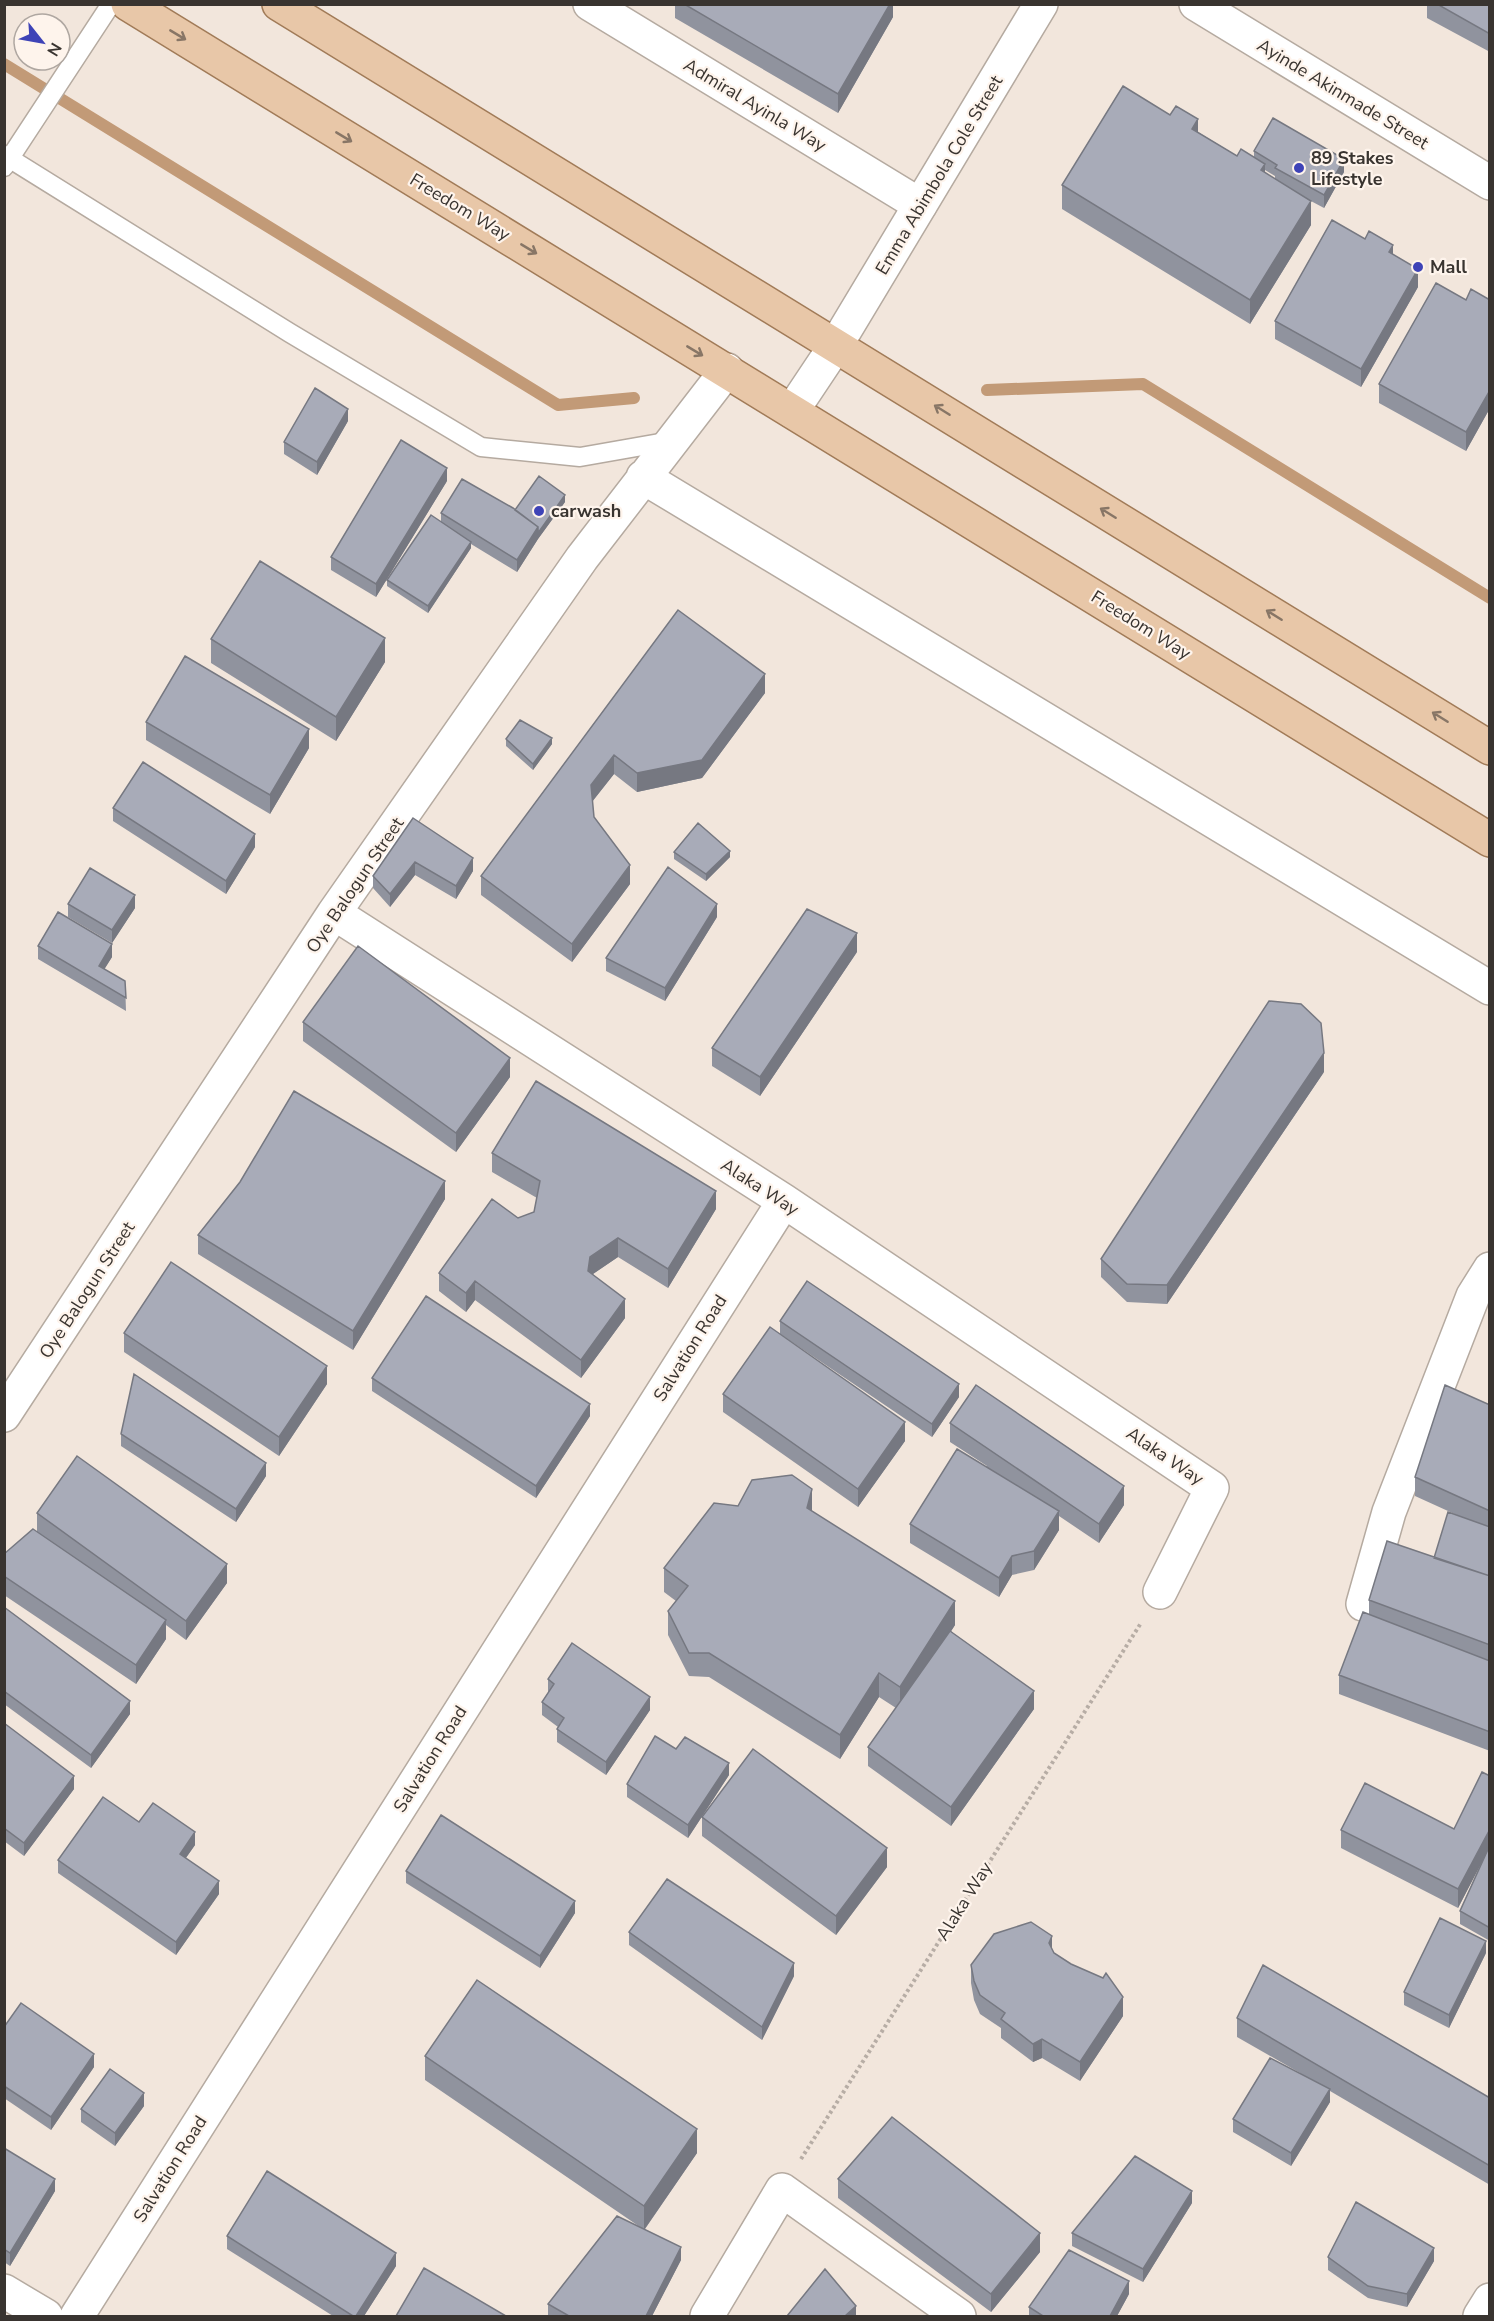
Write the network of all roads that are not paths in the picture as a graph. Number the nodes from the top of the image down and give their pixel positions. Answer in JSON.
{"nodes":[{"id":1,"x":111,"y":4,"type":"edge"},
{"id":2,"x":128,"y":4,"type":"edge"},
{"id":3,"x":279,"y":4,"type":"edge"},
{"id":4,"x":590,"y":4,"type":"edge"},
{"id":5,"x":1041,"y":4,"type":"edge"},
{"id":6,"x":1196,"y":4,"type":"edge"},
{"id":7,"x":7,"y":160,"type":"edge"},
{"id":8,"x":1490,"y":183,"type":"edge"},
{"id":9,"x":920,"y":205,"type":"junction"},
{"id":10,"x":836,"y":345,"type":"junction"},
{"id":11,"x":727,"y":370,"type":"junction"},
{"id":12,"x":792,"y":411,"type":"junction"},
{"id":13,"x":671,"y":441,"type":"junction"},
{"id":14,"x":643,"y":477,"type":"junction"},
{"id":15,"x":1490,"y":748,"type":"edge"},
{"id":16,"x":1490,"y":840,"type":"edge"},
{"id":17,"x":334,"y":913,"type":"junction"},
{"id":18,"x":1490,"y":988,"type":"edge"},
{"id":19,"x":784,"y":1201,"type":"junction"},
{"id":20,"x":1490,"y":1269,"type":"edge"},
{"id":21,"x":4,"y":1415,"type":"edge"},
{"id":22,"x":1160,"y":1592,"type":"road end"},
{"id":23,"x":1363,"y":1604,"type":"dead end"},
{"id":24,"x":4,"y":2291,"type":"edge"},
{"id":25,"x":1490,"y":2300,"type":"edge"},
{"id":26,"x":46,"y":2316,"type":"edge"},
{"id":27,"x":77,"y":2316,"type":"edge"},
{"id":28,"x":707,"y":2316,"type":"edge"},
{"id":29,"x":958,"y":2316,"type":"edge"},
{"id":30,"x":1480,"y":2316,"type":"edge"}],
"edges":[{"from":1,"to":7,"type":"lane"},
{"from":2,"to":11,"type":"main road","name":"Freedom Way","one_way":true},
{"from":3,"to":10,"type":"main road"},
{"from":4,"to":9,"type":"street","name":"Admiral Ayinla Way"},
{"from":5,"to":9,"type":"street","name":"Emma Abimbola Cole Street"},
{"from":6,"to":8,"type":"street","name":"Ayinde Akinmade Street"},
{"from":7,"to":13,"type":"lane"},
{"from":9,"to":10,"type":"street","name":"Emma Abimbola Cole Street"},
{"from":10,"to":12,"type":"street"},
{"from":15,"to":10,"type":"main road","one_way":true},
{"from":11,"to":12,"type":"main road","name":"Freedom Way"},
{"from":11,"to":13,"type":"street","name":"Oye Balogun Street"},
{"from":12,"to":16,"type":"main road","name":"Freedom Way"},
{"from":13,"to":14,"type":"street","name":"Oye Balogun Street"},
{"from":14,"to":17,"type":"street","name":"Oye Balogun Street"},
{"from":14,"to":18,"type":"street"},
{"from":17,"to":19,"type":"street","name":"Alaka Way"},
{"from":17,"to":21,"type":"street","name":"Oye Balogun Street"},
{"from":19,"to":22,"type":"street","name":"Alaka Way"},
{"from":19,"to":27,"type":"street","name":"Salvation Road"},
{"from":20,"to":23,"type":"street"},
{"from":24,"to":26,"type":"street"},
{"from":25,"to":30,"type":"street"},
{"from":28,"to":29,"type":"street"}]}
